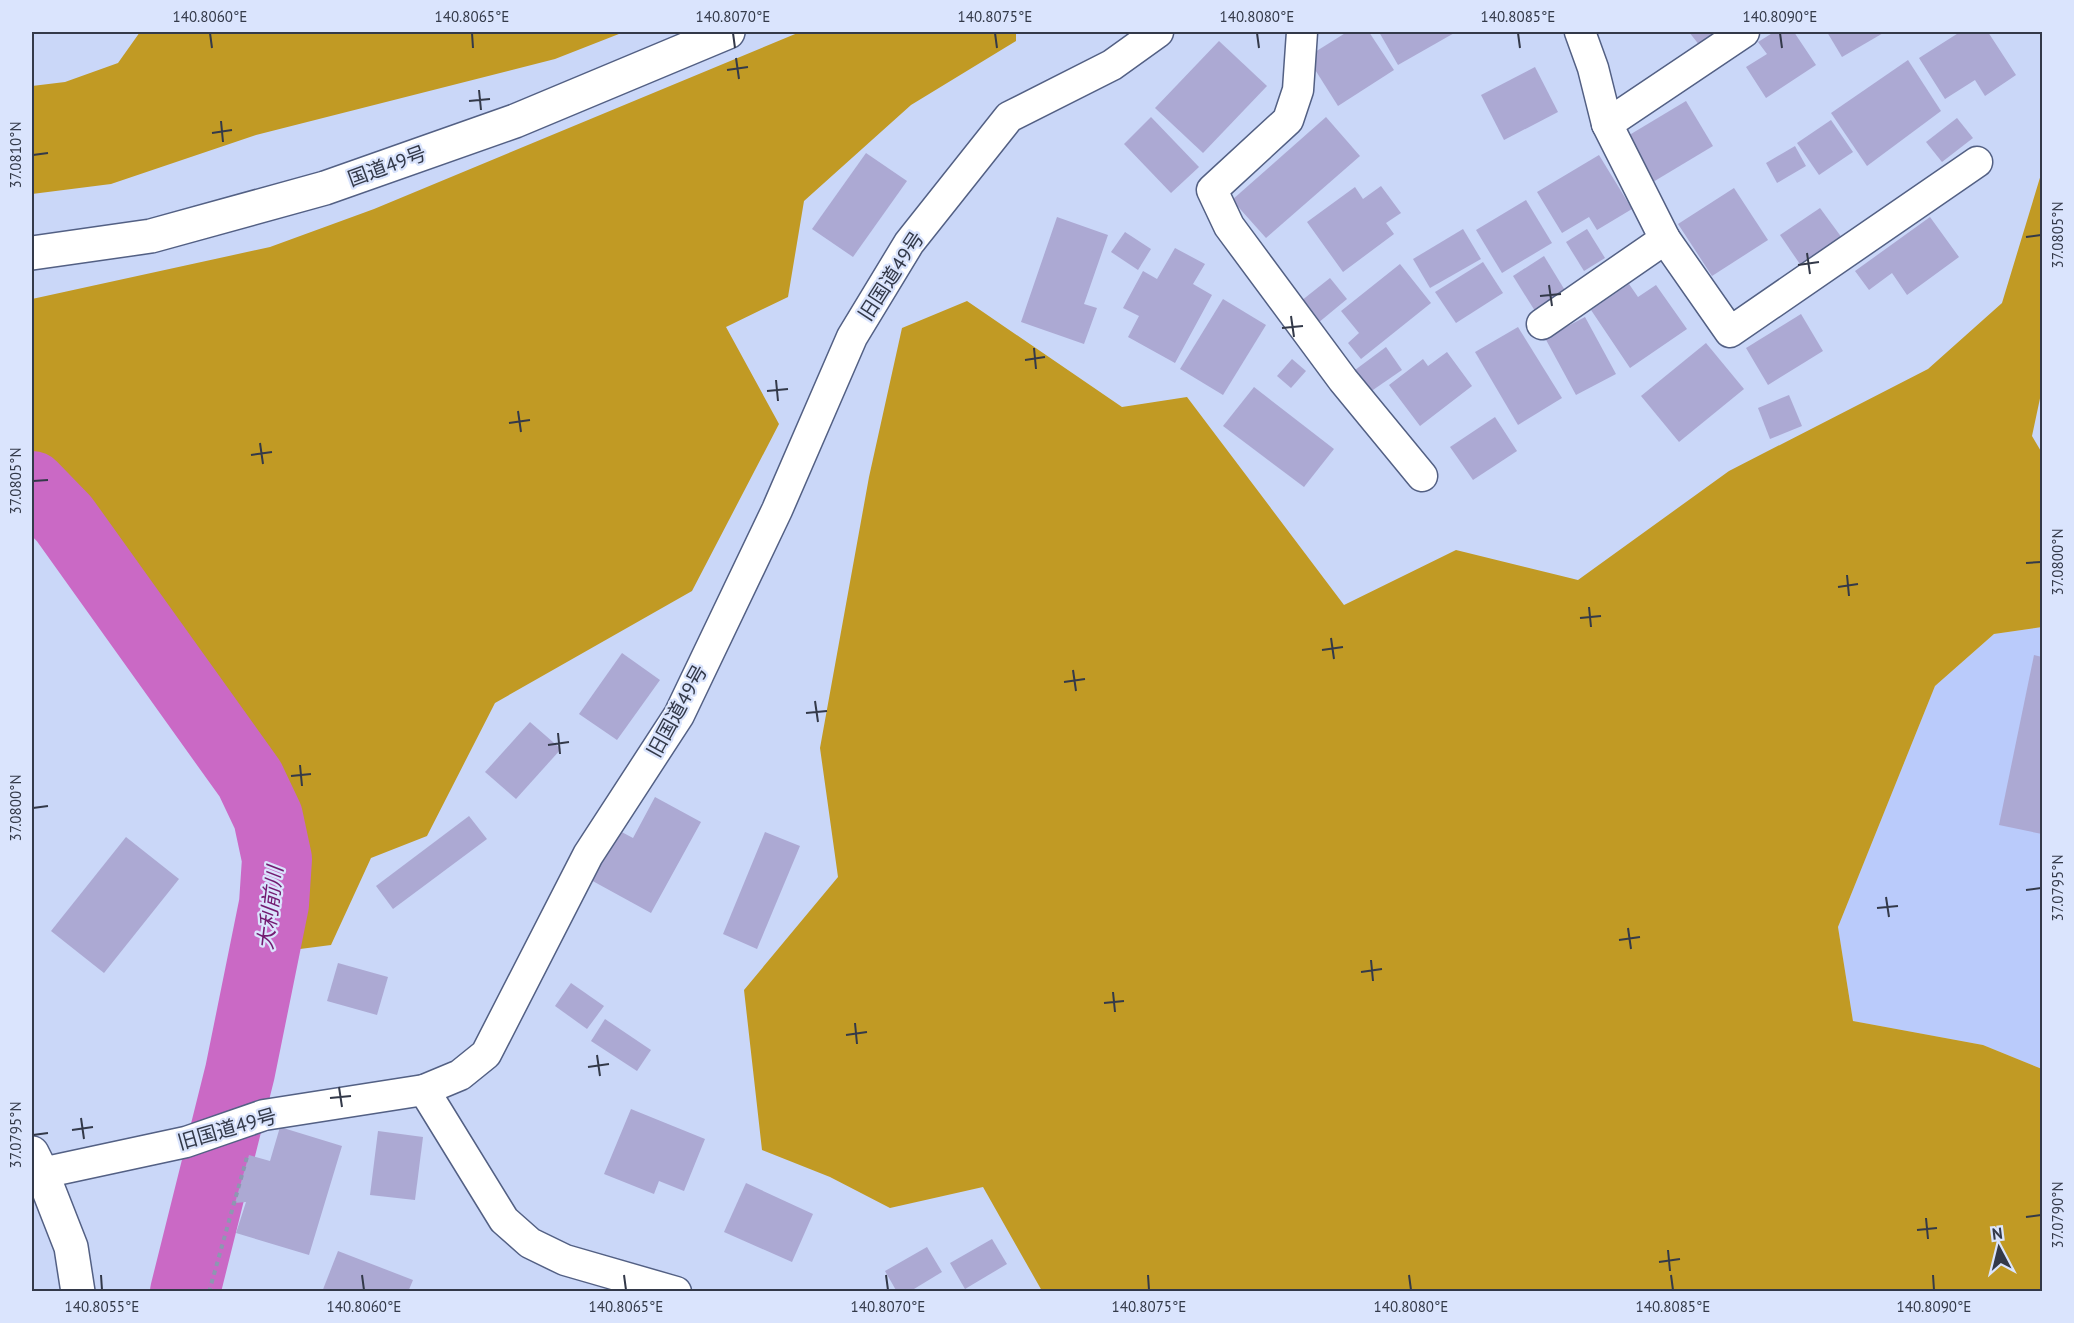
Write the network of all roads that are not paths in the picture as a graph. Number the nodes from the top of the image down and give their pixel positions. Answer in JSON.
{"nodes":[{"id":1,"x":728,"y":32,"type":"edge"},
{"id":2,"x":1158,"y":32,"type":"edge"},
{"id":3,"x":1302,"y":32,"type":"edge"},
{"id":4,"x":1580,"y":32,"type":"edge"},
{"id":5,"x":1744,"y":32,"type":"edge"},
{"id":6,"x":1607,"y":124,"type":"junction"},
{"id":7,"x":1977,"y":162,"type":"dead end"},
{"id":8,"x":1665,"y":239,"type":"junction"},
{"id":9,"x":32,"y":253,"type":"edge"},
{"id":10,"x":1542,"y":324,"type":"dead end"},
{"id":11,"x":1422,"y":476,"type":"dead end"},
{"id":12,"x":424,"y":1090,"type":"junction"},
{"id":13,"x":37,"y":1163,"type":"edge"},
{"id":14,"x":78,"y":1292,"type":"edge"},
{"id":15,"x":676,"y":1292,"type":"edge"}],
"edges":[{"from":1,"to":9,"type":"main road","name":"国道49号"},
{"from":2,"to":12,"type":"street","name":"旧国道49号"},
{"from":3,"to":11,"type":"street"},
{"from":4,"to":6,"type":"street"},
{"from":5,"to":6,"type":"street"},
{"from":6,"to":8,"type":"street"},
{"from":7,"to":8,"type":"street"},
{"from":8,"to":10,"type":"street"},
{"from":12,"to":13,"type":"street","name":"旧国道49号"},
{"from":12,"to":15,"type":"street"},
{"from":13,"to":14,"type":"main road"}]}
